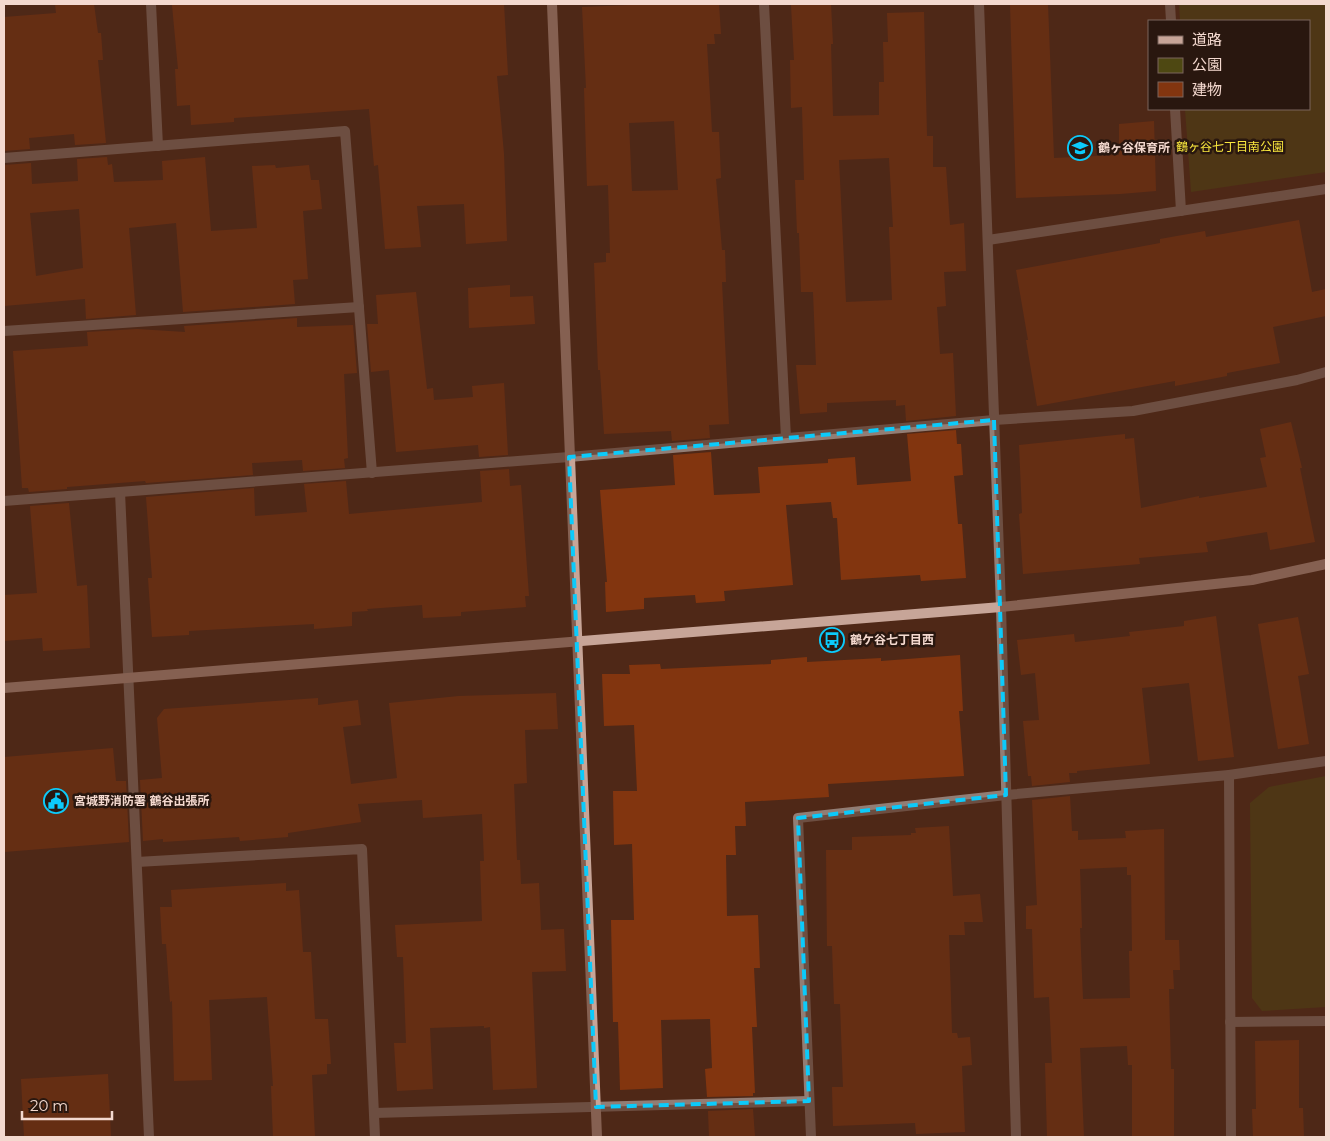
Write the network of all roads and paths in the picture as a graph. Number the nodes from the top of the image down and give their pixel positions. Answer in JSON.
{"nodes":[{"id":1,"x":151,"y":4,"type":"edge"},
{"id":2,"x":552,"y":4,"type":"edge"},
{"id":3,"x":764,"y":4,"type":"edge"},
{"id":4,"x":980,"y":4,"type":"edge"},
{"id":5,"x":1170,"y":4,"type":"edge"},
{"id":6,"x":1170,"y":20,"type":"edge"},
{"id":7,"x":1175,"y":110,"type":"edge"},
{"id":8,"x":158,"y":146,"type":"junction"},
{"id":9,"x":4,"y":158,"type":"edge"},
{"id":10,"x":1326,"y":189,"type":"edge"},
{"id":11,"x":1181,"y":211,"type":"junction"},
{"id":12,"x":988,"y":240,"type":"junction"},
{"id":13,"x":359,"y":307,"type":"junction"},
{"id":14,"x":4,"y":331,"type":"edge"},
{"id":15,"x":1326,"y":372,"type":"edge"},
{"id":16,"x":994,"y":420,"type":"junction"},
{"id":17,"x":786,"y":438,"type":"junction"},
{"id":18,"x":569,"y":457,"type":"junction"},
{"id":19,"x":372,"y":473,"type":"junction"},
{"id":20,"x":120,"y":492,"type":"junction"},
{"id":21,"x":4,"y":501,"type":"edge"},
{"id":22,"x":1326,"y":564,"type":"edge"},
{"id":23,"x":1001,"y":607,"type":"junction"},
{"id":24,"x":576,"y":642,"type":"junction"},
{"id":25,"x":128,"y":677,"type":"junction"},
{"id":26,"x":4,"y":688,"type":"edge"},
{"id":27,"x":1326,"y":761,"type":"edge"},
{"id":28,"x":1228,"y":775,"type":"junction"},
{"id":29,"x":1006,"y":795,"type":"junction"},
{"id":30,"x":137,"y":862,"type":"junction"},
{"id":31,"x":1326,"y":1020,"type":"edge"},
{"id":32,"x":1230,"y":1022,"type":"junction"},
{"id":33,"x":809,"y":1101,"type":"junction"},
{"id":34,"x":596,"y":1107,"type":"junction"},
{"id":35,"x":374,"y":1113,"type":"junction"},
{"id":36,"x":149,"y":1137,"type":"edge"},
{"id":37,"x":375,"y":1137,"type":"edge"},
{"id":38,"x":597,"y":1137,"type":"edge"},
{"id":39,"x":811,"y":1137,"type":"edge"},
{"id":40,"x":1016,"y":1137,"type":"edge"},
{"id":41,"x":1231,"y":1137,"type":"edge"}],
"edges":[{"from":1,"to":8,"type":"street"},
{"from":2,"to":18,"type":"street"},
{"from":3,"to":17,"type":"street"},
{"from":4,"to":12,"type":"street"},
{"from":5,"to":6,"type":"street"},
{"from":7,"to":11,"type":"street"},
{"from":8,"to":9,"type":"street"},
{"from":8,"to":13,"type":"street"},
{"from":10,"to":11,"type":"street"},
{"from":11,"to":12,"type":"street"},
{"from":12,"to":16,"type":"street"},
{"from":13,"to":14,"type":"street"},
{"from":13,"to":19,"type":"street"},
{"from":15,"to":16,"type":"street"},
{"from":16,"to":17,"type":"street"},
{"from":16,"to":23,"type":"street"},
{"from":17,"to":18,"type":"street"},
{"from":18,"to":19,"type":"street"},
{"from":18,"to":24,"type":"street"},
{"from":19,"to":20,"type":"street"},
{"from":20,"to":21,"type":"street"},
{"from":20,"to":25,"type":"street"},
{"from":22,"to":23,"type":"street"},
{"from":23,"to":24,"type":"street"},
{"from":23,"to":29,"type":"street"},
{"from":24,"to":25,"type":"street"},
{"from":24,"to":34,"type":"street"},
{"from":25,"to":26,"type":"street"},
{"from":25,"to":30,"type":"street"},
{"from":27,"to":28,"type":"street"},
{"from":28,"to":29,"type":"street"},
{"from":28,"to":32,"type":"street"},
{"from":29,"to":33,"type":"street"},
{"from":29,"to":40,"type":"street"},
{"from":30,"to":35,"type":"street"},
{"from":30,"to":36,"type":"street"},
{"from":31,"to":32,"type":"street"},
{"from":32,"to":41,"type":"street"},
{"from":33,"to":34,"type":"street"},
{"from":33,"to":39,"type":"street"},
{"from":34,"to":35,"type":"street"},
{"from":34,"to":38,"type":"street"},
{"from":35,"to":37,"type":"street"}]}
